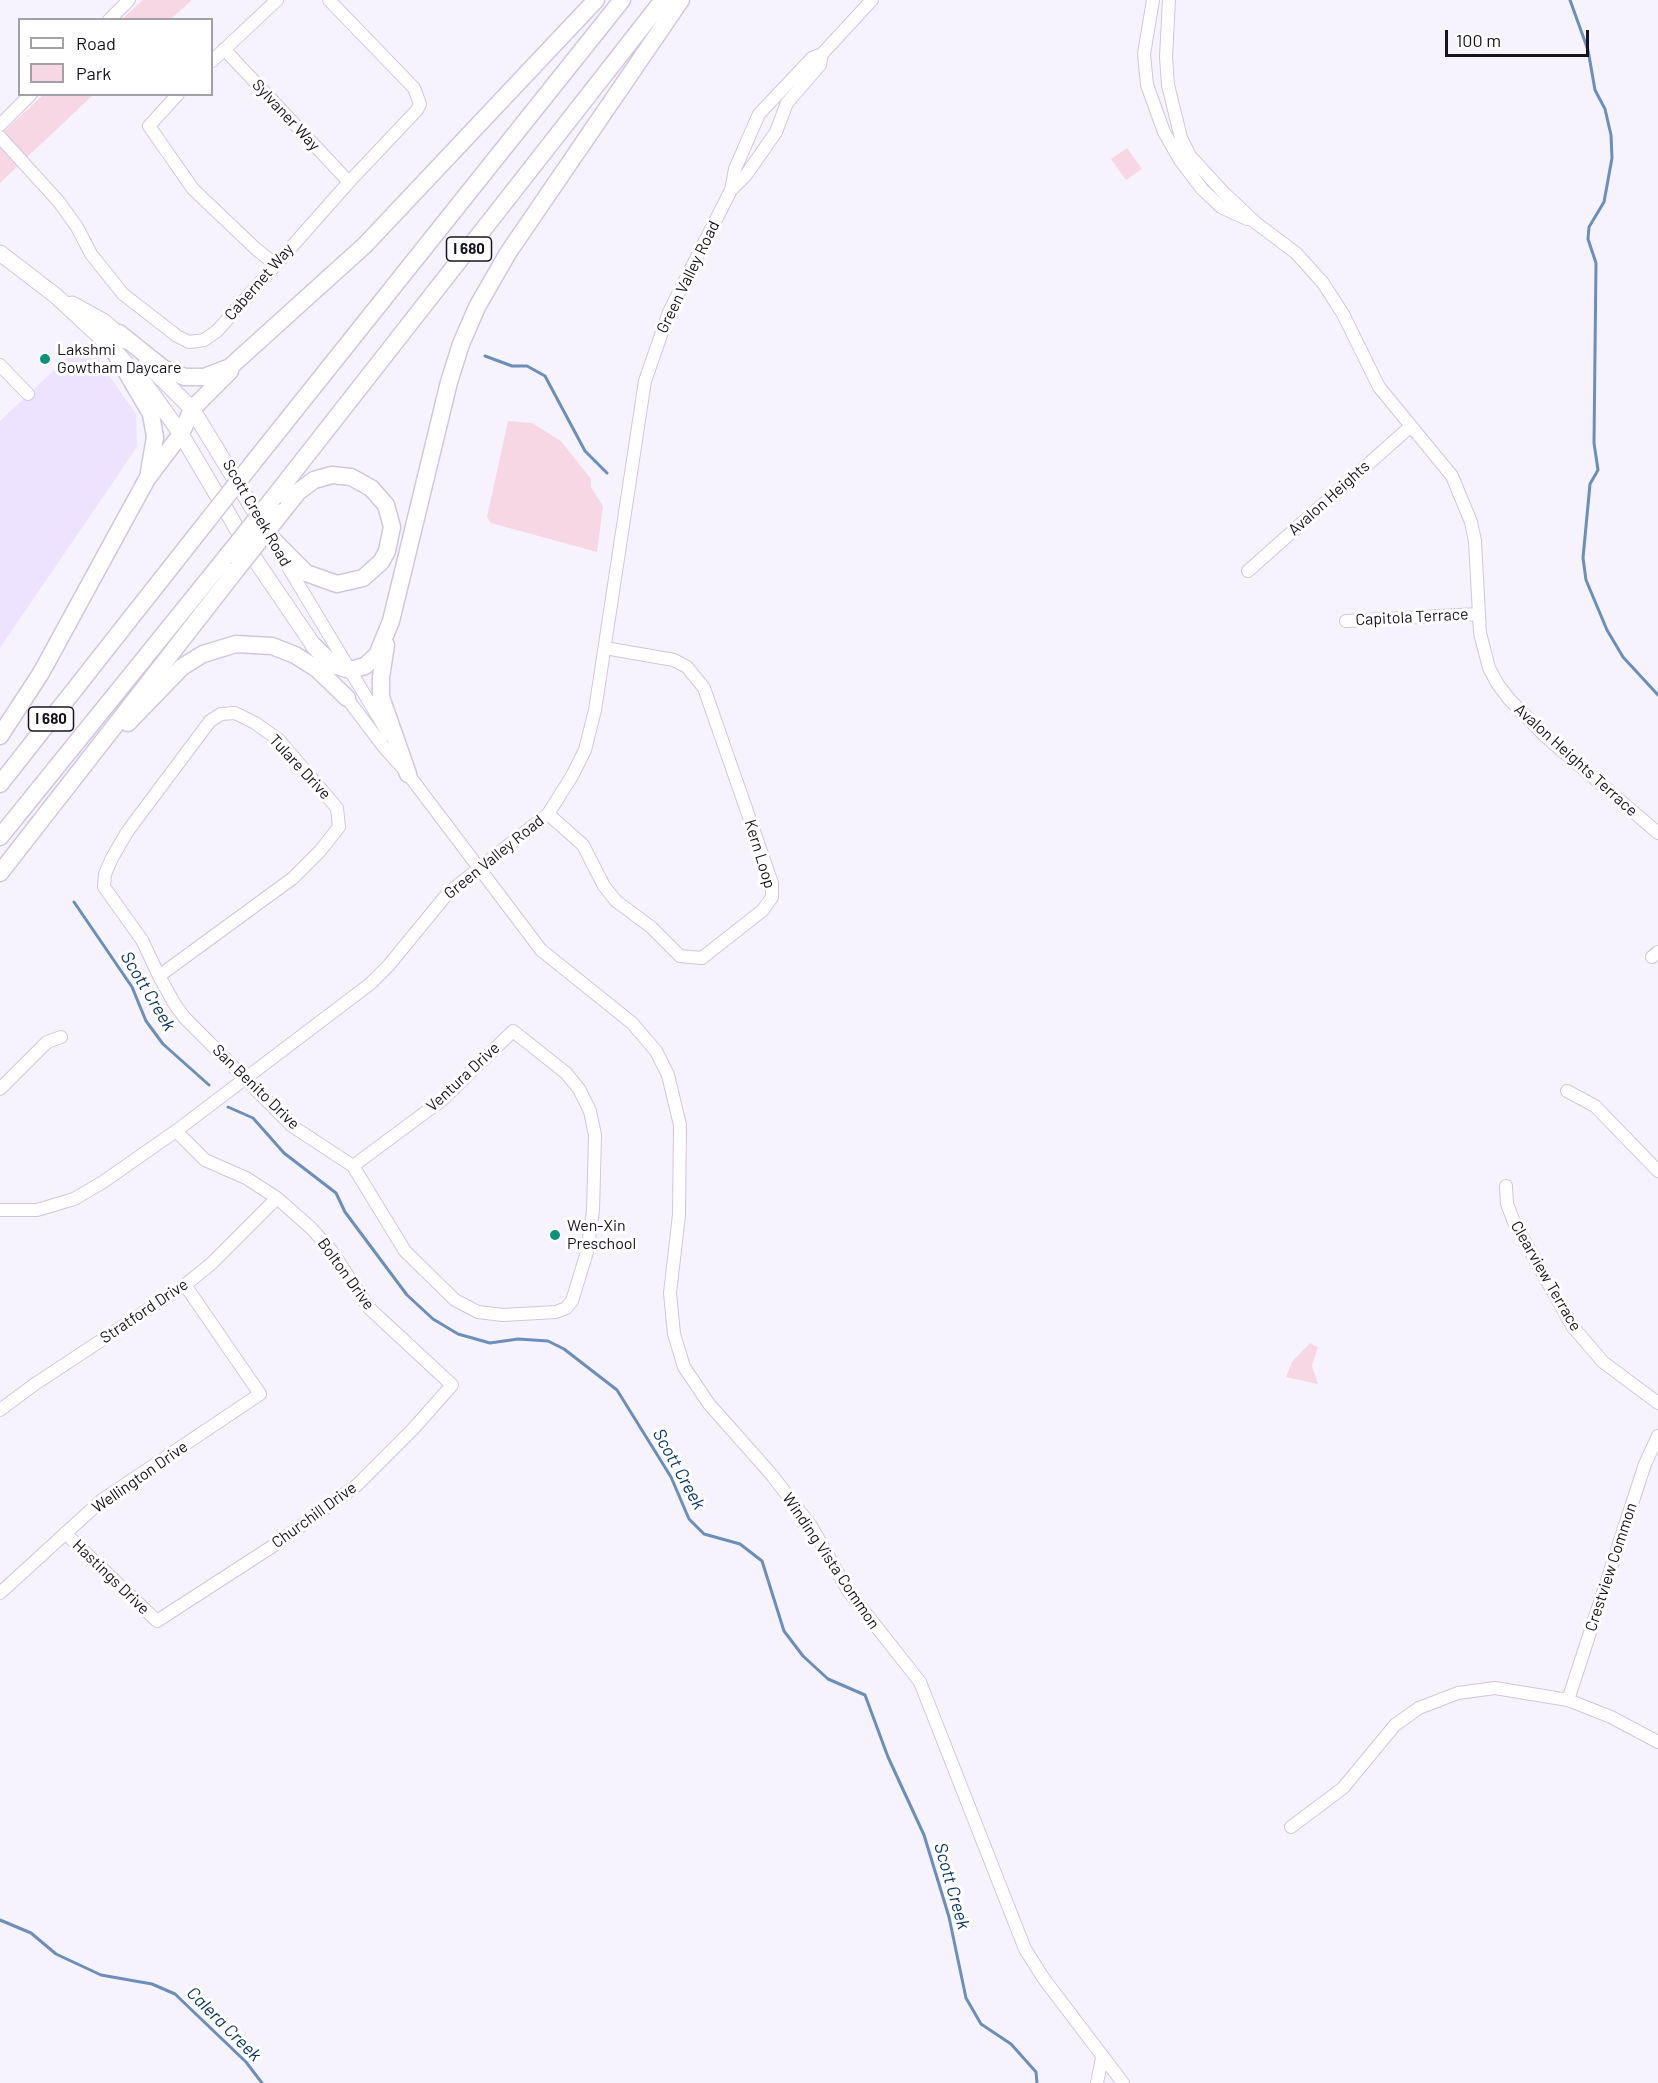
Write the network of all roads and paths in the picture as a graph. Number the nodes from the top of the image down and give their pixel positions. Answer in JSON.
{"nodes":[{"id":1,"x":129,"y":0,"type":"edge"},
{"id":2,"x":277,"y":0,"type":"edge"},
{"id":3,"x":329,"y":0,"type":"edge"},
{"id":4,"x":596,"y":0,"type":"edge"},
{"id":5,"x":608,"y":0,"type":"edge"},
{"id":6,"x":622,"y":0,"type":"edge"},
{"id":7,"x":663,"y":0,"type":"edge"},
{"id":8,"x":681,"y":0,"type":"edge"},
{"id":9,"x":872,"y":0,"type":"edge"},
{"id":10,"x":1153,"y":0,"type":"edge"},
{"id":11,"x":1169,"y":0,"type":"edge"},
{"id":12,"x":111,"y":18,"type":"edge"},
{"id":13,"x":224,"y":49,"type":"junction"},
{"id":14,"x":822,"y":54,"type":"junction"},
{"id":15,"x":213,"y":60,"type":"edge"},
{"id":16,"x":29,"y":96,"type":"edge"},
{"id":17,"x":176,"y":96,"type":"edge"},
{"id":18,"x":769,"y":103,"type":"junction"},
{"id":19,"x":783,"y":112,"type":"junction"},
{"id":20,"x":0,"y":125,"type":"edge"},
{"id":21,"x":0,"y":137,"type":"edge"},
{"id":22,"x":748,"y":141,"type":"junction"},
{"id":23,"x":766,"y":146,"type":"junction"},
{"id":24,"x":349,"y":182,"type":"junction"},
{"id":25,"x":731,"y":190,"type":"junction"},
{"id":26,"x":1256,"y":223,"type":"junction"},
{"id":27,"x":0,"y":253,"type":"edge"},
{"id":28,"x":275,"y":264,"type":"junction"},
{"id":29,"x":56,"y":296,"type":"junction"},
{"id":30,"x":119,"y":333,"type":"junction"},
{"id":31,"x":258,"y":343,"type":"junction"},
{"id":32,"x":113,"y":349,"type":"junction"},
{"id":33,"x":0,"y":365,"type":"edge"},
{"id":34,"x":28,"y":394,"type":"dead end"},
{"id":35,"x":192,"y":409,"type":"junction"},
{"id":36,"x":1411,"y":426,"type":"junction"},
{"id":37,"x":181,"y":434,"type":"junction"},
{"id":38,"x":249,"y":459,"type":"junction"},
{"id":39,"x":147,"y":479,"type":"junction"},
{"id":40,"x":278,"y":504,"type":"junction"},
{"id":41,"x":271,"y":538,"type":"junction"},
{"id":42,"x":169,"y":562,"type":"junction"},
{"id":43,"x":232,"y":562,"type":"junction"},
{"id":44,"x":1248,"y":571,"type":"dead end"},
{"id":45,"x":1478,"y":614,"type":"junction"},
{"id":46,"x":391,"y":621,"type":"junction"},
{"id":47,"x":1346,"y":621,"type":"dead end"},
{"id":48,"x":314,"y":646,"type":"junction"},
{"id":49,"x":605,"y":648,"type":"junction"},
{"id":50,"x":350,"y":670,"type":"junction"},
{"id":51,"x":347,"y":698,"type":"junction"},
{"id":52,"x":0,"y":736,"type":"edge"},
{"id":53,"x":4,"y":762,"type":"edge"},
{"id":54,"x":408,"y":774,"type":"junction"},
{"id":55,"x":0,"y":784,"type":"edge"},
{"id":56,"x":54,"y":806,"type":"junction"},
{"id":57,"x":548,"y":814,"type":"junction"},
{"id":58,"x":1658,"y":833,"type":"edge"},
{"id":59,"x":0,"y":837,"type":"edge"},
{"id":60,"x":480,"y":868,"type":"junction"},
{"id":61,"x":0,"y":873,"type":"edge"},
{"id":62,"x":159,"y":976,"type":"junction"},
{"id":63,"x":632,"y":1023,"type":"joint"},
{"id":64,"x":61,"y":1037,"type":"dead end"},
{"id":65,"x":245,"y":1077,"type":"junction"},
{"id":66,"x":0,"y":1089,"type":"edge"},
{"id":67,"x":1567,"y":1091,"type":"dead end"},
{"id":68,"x":176,"y":1131,"type":"junction"},
{"id":69,"x":353,"y":1166,"type":"junction"},
{"id":70,"x":1658,"y":1171,"type":"edge"},
{"id":71,"x":1506,"y":1186,"type":"dead end"},
{"id":72,"x":276,"y":1198,"type":"junction"},
{"id":73,"x":0,"y":1210,"type":"edge"},
{"id":74,"x":185,"y":1285,"type":"junction"},
{"id":75,"x":556,"y":1312,"type":"joint"},
{"id":76,"x":452,"y":1385,"type":"joint"},
{"id":77,"x":1658,"y":1403,"type":"edge"},
{"id":78,"x":0,"y":1410,"type":"edge"},
{"id":79,"x":1658,"y":1436,"type":"edge"},
{"id":80,"x":65,"y":1533,"type":"junction"},
{"id":81,"x":0,"y":1593,"type":"edge"},
{"id":82,"x":157,"y":1621,"type":"joint"},
{"id":83,"x":1568,"y":1700,"type":"junction"},
{"id":84,"x":1658,"y":1742,"type":"edge"},
{"id":85,"x":1291,"y":1827,"type":"dead end"},
{"id":86,"x":1102,"y":2058,"type":"junction"},
{"id":87,"x":1097,"y":2083,"type":"edge"},
{"id":88,"x":1124,"y":2083,"type":"edge"}],
"edges":[{"from":1,"to":12,"type":"street"},
{"from":2,"to":13,"type":"street"},
{"from":3,"to":24,"type":"street","name":"Cabernet Way"},
{"from":4,"to":31,"type":"highway"},
{"from":5,"to":38,"type":"highway","number":"I 680"},
{"from":6,"to":38,"type":"highway","number":"I 680"},
{"from":7,"to":40,"type":"highway","number":"I 680"},
{"from":8,"to":46,"type":"highway"},
{"from":9,"to":14,"type":"street"},
{"from":10,"to":26,"type":"street","name":"Avalon Heights Terrace"},
{"from":11,"to":26,"type":"street","name":"Avalon Heights Terrace"},
{"from":13,"to":15,"type":"street"},
{"from":13,"to":24,"type":"street","name":"Sylvaner Way"},
{"from":14,"to":18,"type":"street"},
{"from":14,"to":19,"type":"street"},
{"from":16,"to":20,"type":"street"},
{"from":17,"to":28,"type":"street"},
{"from":18,"to":19,"type":"street"},
{"from":18,"to":22,"type":"street"},
{"from":19,"to":23,"type":"street"},
{"from":21,"to":28,"type":"street","name":"Cabernet Way"},
{"from":22,"to":23,"type":"street"},
{"from":22,"to":25,"type":"street"},
{"from":23,"to":25,"type":"street"},
{"from":24,"to":28,"type":"street","name":"Cabernet Way"},
{"from":25,"to":49,"type":"street","name":"Green Valley Road"},
{"from":26,"to":36,"type":"street","name":"Avalon Heights Terrace"},
{"from":27,"to":29,"type":"main road","name":"Scott Creek Road"},
{"from":29,"to":30,"type":"main road","name":"Scott Creek Road"},
{"from":29,"to":32,"type":"main road","name":"Scott Creek Road"},
{"from":30,"to":31,"type":"highway"},
{"from":30,"to":35,"type":"main road","name":"Scott Creek Road"},
{"from":31,"to":35,"type":"highway"},
{"from":32,"to":37,"type":"main road","name":"Scott Creek Road"},
{"from":32,"to":39,"type":"highway"},
{"from":33,"to":34,"type":"street"},
{"from":35,"to":37,"type":"highway"},
{"from":35,"to":41,"type":"main road","name":"Scott Creek Road"},
{"from":36,"to":44,"type":"street","name":"Avalon Heights"},
{"from":36,"to":45,"type":"street","name":"Avalon Heights Terrace"},
{"from":37,"to":39,"type":"highway"},
{"from":37,"to":48,"type":"main road","name":"Scott Creek Road"},
{"from":38,"to":42,"type":"highway","number":"I 680"},
{"from":39,"to":52,"type":"highway"},
{"from":40,"to":41,"type":"highway"},
{"from":40,"to":43,"type":"highway","bridge":true},
{"from":41,"to":50,"type":"street","name":"Scott Creek Road"},
{"from":42,"to":53,"type":"highway","number":"I 680"},
{"from":42,"to":55,"type":"highway","number":"I 680"},
{"from":43,"to":56,"type":"highway"},
{"from":43,"to":59,"type":"highway","number":"I 680"},
{"from":45,"to":47,"type":"street","name":"Capitola Terrace"},
{"from":45,"to":58,"type":"street","name":"Avalon Heights Terrace"},
{"from":46,"to":50,"type":"highway"},
{"from":46,"to":54,"type":"highway"},
{"from":48,"to":50,"type":"highway"},
{"from":48,"to":51,"type":"street","name":"Scott Creek Road"},
{"from":49,"to":57,"type":"street","name":"Green Valley Road"},
{"from":49,"to":57,"type":"street","name":"Kern Loop"},
{"from":50,"to":54,"type":"street","name":"Scott Creek Road"},
{"from":51,"to":54,"type":"street","name":"Scott Creek Road"},
{"from":51,"to":56,"type":"highway"},
{"from":54,"to":60,"type":"street","name":"Scott Creek Road"},
{"from":56,"to":61,"type":"highway"},
{"from":57,"to":60,"type":"street","name":"Green Valley Road"},
{"from":60,"to":63,"type":"street","name":"Scott Creek Road"},
{"from":60,"to":65,"type":"street","name":"Green Valley Road"},
{"from":62,"to":62,"type":"street","name":"Tulare Drive"},
{"from":62,"to":65,"type":"street","name":"San Benito Drive"},
{"from":63,"to":86,"type":"street","name":"Winding Vista Common"},
{"from":64,"to":66,"type":"street"},
{"from":65,"to":68,"type":"street","name":"Green Valley Road"},
{"from":65,"to":69,"type":"street","name":"San Benito Drive"},
{"from":67,"to":70,"type":"street"},
{"from":68,"to":72,"type":"street","name":"Bolton Drive"},
{"from":68,"to":73,"type":"street","name":"Green Valley Road"},
{"from":69,"to":75,"type":"street","name":"San Benito Drive"},
{"from":69,"to":75,"type":"street","name":"Ventura Drive"},
{"from":71,"to":77,"type":"street","name":"Clearview Terrace"},
{"from":72,"to":74,"type":"street","name":"Stratford Drive"},
{"from":72,"to":76,"type":"street","name":"Bolton Drive"},
{"from":74,"to":78,"type":"street","name":"Stratford Drive"},
{"from":74,"to":80,"type":"street","name":"Wellington Drive"},
{"from":76,"to":82,"type":"street","name":"Churchill Drive"},
{"from":79,"to":83,"type":"street","name":"Crestview Common"},
{"from":80,"to":81,"type":"street","name":"Wellington Drive"},
{"from":80,"to":82,"type":"street","name":"Hastings Drive"},
{"from":83,"to":84,"type":"street"},
{"from":83,"to":85,"type":"street"},
{"from":86,"to":87,"type":"street"},
{"from":86,"to":88,"type":"street","name":"Winding Vista Common"}]}
